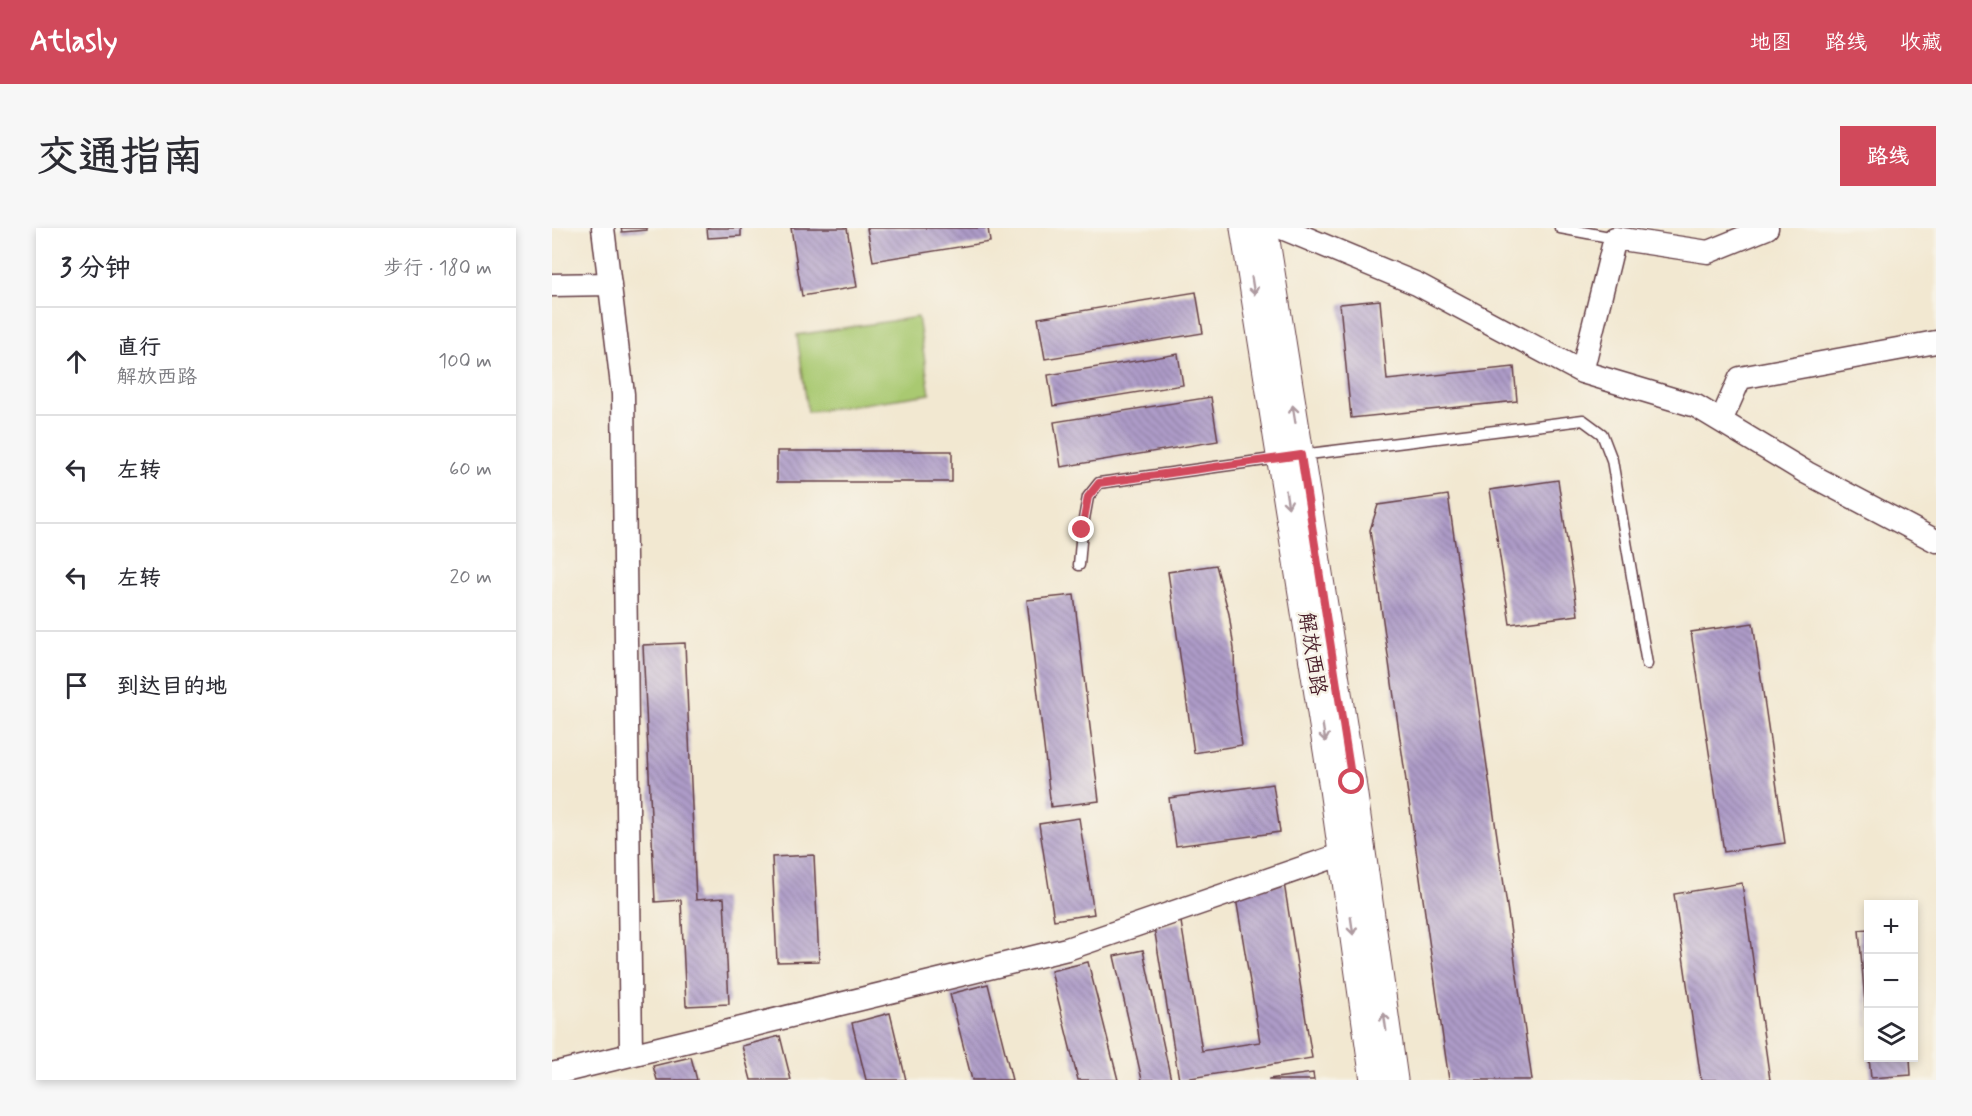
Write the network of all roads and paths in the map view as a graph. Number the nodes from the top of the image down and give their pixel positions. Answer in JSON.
{"nodes":[{"id":1,"x":603,"y":228,"type":"edge"},
{"id":2,"x":1244,"y":228,"type":"edge"},
{"id":3,"x":1264,"y":228,"type":"edge"},
{"id":4,"x":1282,"y":228,"type":"edge"},
{"id":5,"x":1560,"y":228,"type":"edge"},
{"id":6,"x":1767,"y":228,"type":"edge"},
{"id":7,"x":1615,"y":238,"type":"junction"},
{"id":8,"x":610,"y":284,"type":"junction"},
{"id":9,"x":552,"y":285,"type":"edge"},
{"id":10,"x":1936,"y":342,"type":"edge"},
{"id":11,"x":1582,"y":372,"type":"junction"},
{"id":12,"x":1721,"y":421,"type":"junction"},
{"id":13,"x":1291,"y":457,"type":"junction"},
{"id":14,"x":1936,"y":542,"type":"edge"},
{"id":15,"x":1079,"y":565,"type":"dead end"},
{"id":16,"x":1647,"y":664,"type":"dead end"},
{"id":17,"x":1351,"y":851,"type":"junction"},
{"id":18,"x":631,"y":1054,"type":"junction"},
{"id":19,"x":552,"y":1074,"type":"edge"},
{"id":20,"x":1374,"y":1080,"type":"edge"},
{"id":21,"x":1394,"y":1080,"type":"edge"}],
"edges":[{"from":1,"to":8,"type":"street"},
{"from":2,"to":13,"type":"street","name":"解放西路","one_way":true},
{"from":13,"to":3,"type":"street","name":"解放西路","one_way":true},
{"from":4,"to":11,"type":"street"},
{"from":5,"to":7,"type":"lane"},
{"from":6,"to":7,"type":"street"},
{"from":7,"to":11,"type":"street"},
{"from":8,"to":9,"type":"street"},
{"from":8,"to":18,"type":"street"},
{"from":10,"to":12,"type":"street"},
{"from":11,"to":12,"type":"street"},
{"from":12,"to":14,"type":"street"},
{"from":13,"to":15,"type":"lane"},
{"from":13,"to":16,"type":"lane"},
{"from":13,"to":17,"type":"street","name":"解放西路"},
{"from":17,"to":18,"type":"street"},
{"from":17,"to":20,"type":"street","name":"解放西路","one_way":true},
{"from":21,"to":17,"type":"street","name":"解放西路","one_way":true},
{"from":18,"to":19,"type":"street"}]}
